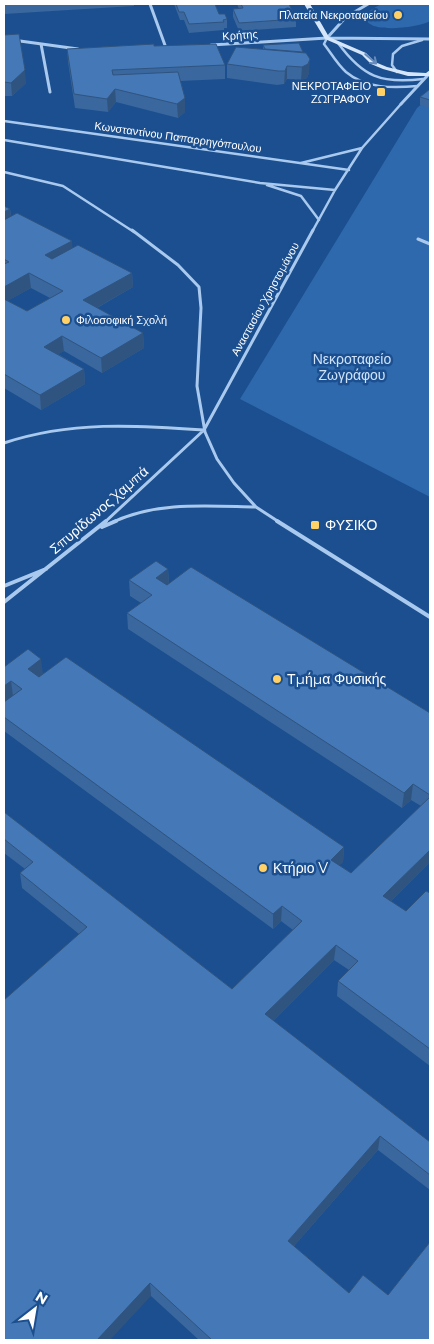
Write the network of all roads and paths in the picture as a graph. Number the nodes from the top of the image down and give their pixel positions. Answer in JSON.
{"nodes":[{"id":1,"x":150,"y":4,"type":"edge"},
{"id":2,"x":307,"y":4,"type":"edge"},
{"id":3,"x":368,"y":4,"type":"edge"},
{"id":4,"x":328,"y":38,"type":"junction"},
{"id":5,"x":430,"y":39,"type":"edge"},
{"id":6,"x":422,"y":40,"type":"junction"},
{"id":7,"x":4,"y":42,"type":"edge"},
{"id":8,"x":338,"y":42,"type":"junction"},
{"id":9,"x":41,"y":44,"type":"junction"},
{"id":10,"x":203,"y":46,"type":"edge"},
{"id":11,"x":166,"y":48,"type":"junction"},
{"id":12,"x":175,"y":48,"type":"edge"},
{"id":13,"x":156,"y":49,"type":"edge"},
{"id":14,"x":79,"y":50,"type":"edge"},
{"id":15,"x":398,"y":72,"type":"junction"},
{"id":16,"x":427,"y":75,"type":"edge"},
{"id":17,"x":418,"y":86,"type":"junction"},
{"id":18,"x":50,"y":92,"type":"dead end"},
{"id":19,"x":401,"y":104,"type":"joint"},
{"id":20,"x":4,"y":121,"type":"edge"},
{"id":21,"x":4,"y":140,"type":"edge"},
{"id":22,"x":362,"y":148,"type":"junction"},
{"id":23,"x":297,"y":164,"type":"junction"},
{"id":24,"x":349,"y":170,"type":"junction"},
{"id":25,"x":4,"y":172,"type":"edge"},
{"id":26,"x":260,"y":183,"type":"junction"},
{"id":27,"x":335,"y":190,"type":"junction"},
{"id":28,"x":319,"y":220,"type":"junction"},
{"id":29,"x":418,"y":239,"type":"dead end"},
{"id":30,"x":430,"y":244,"type":"edge"},
{"id":31,"x":204,"y":430,"type":"junction"},
{"id":32,"x":4,"y":443,"type":"edge"},
{"id":33,"x":256,"y":507,"type":"junction"},
{"id":34,"x":97,"y":529,"type":"junction"},
{"id":35,"x":51,"y":566,"type":"junction"},
{"id":36,"x":4,"y":586,"type":"edge"},
{"id":37,"x":4,"y":602,"type":"edge"},
{"id":38,"x":430,"y":618,"type":"edge"}],
"edges":[{"from":1,"to":11,"type":"street"},
{"from":2,"to":4,"type":"street"},
{"from":3,"to":4,"type":"street"},
{"from":4,"to":6,"type":"street","name":"Κρήτης"},
{"from":4,"to":8,"type":"street"},
{"from":4,"to":10,"type":"street","name":"Κρήτης"},
{"from":4,"to":17,"type":"lane"},
{"from":5,"to":6,"type":"street","name":"Κρήτης"},
{"from":6,"to":15,"type":"lane"},
{"from":7,"to":9,"type":"street"},
{"from":8,"to":15,"type":"street","one_way":true},
{"from":8,"to":16,"type":"lane"},
{"from":9,"to":14,"type":"street"},
{"from":9,"to":18,"type":"street"},
{"from":11,"to":12,"type":"street"},
{"from":11,"to":13,"type":"street"},
{"from":15,"to":16,"type":"street"},
{"from":16,"to":17,"type":"street"},
{"from":17,"to":19,"type":"street"},
{"from":19,"to":22,"type":"lane","name":"Αναστασίου Χρηστομάνου"},
{"from":20,"to":23,"type":"lane","name":"Κωνσταντίνου Παπαρρηγόπουλου"},
{"from":21,"to":26,"type":"lane"},
{"from":22,"to":23,"type":"lane"},
{"from":22,"to":24,"type":"lane","name":"Αναστασίου Χρηστομάνου"},
{"from":23,"to":24,"type":"lane","name":"Κωνσταντίνου Παπαρρηγόπουλου"},
{"from":24,"to":27,"type":"lane","name":"Αναστασίου Χρηστομάνου"},
{"from":25,"to":31,"type":"lane"},
{"from":26,"to":27,"type":"lane"},
{"from":26,"to":28,"type":"lane"},
{"from":27,"to":28,"type":"lane","name":"Αναστασίου Χρηστομάνου"},
{"from":28,"to":31,"type":"lane","name":"Αναστασίου Χρηστομάνου"},
{"from":29,"to":30,"type":"lane"},
{"from":31,"to":32,"type":"lane"},
{"from":31,"to":33,"type":"lane"},
{"from":31,"to":34,"type":"lane","name":"Σπυρίδωνος Χαμπά"},
{"from":33,"to":34,"type":"lane"},
{"from":33,"to":38,"type":"lane"},
{"from":34,"to":35,"type":"lane","name":"Σπυρίδωνος Χαμπά"},
{"from":35,"to":36,"type":"lane"},
{"from":35,"to":37,"type":"lane","name":"Σπυρίδωνος Χαμπά"}]}
